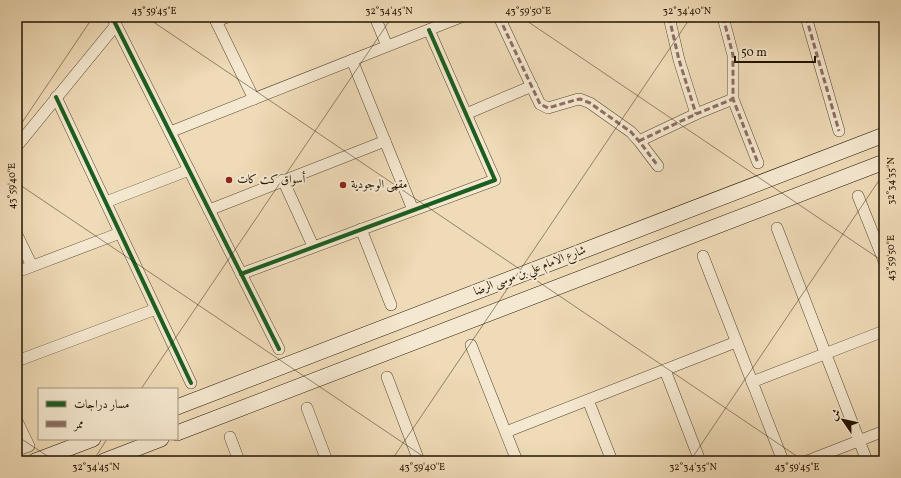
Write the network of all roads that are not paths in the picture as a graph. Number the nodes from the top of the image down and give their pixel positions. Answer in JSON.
{"nodes":[{"id":1,"x":227,"y":17,"type":"edge"},
{"id":2,"x":375,"y":17,"type":"edge"},
{"id":3,"x":461,"y":17,"type":"edge"},
{"id":4,"x":499,"y":17,"type":"edge"},
{"id":5,"x":669,"y":17,"type":"edge"},
{"id":6,"x":723,"y":17,"type":"edge"},
{"id":7,"x":806,"y":17,"type":"edge"},
{"id":8,"x":215,"y":19,"type":"edge"},
{"id":9,"x":114,"y":21,"type":"edge"},
{"id":10,"x":429,"y":30,"type":"junction"},
{"id":11,"x":387,"y":46,"type":"junction"},
{"id":12,"x":352,"y":60,"type":"junction"},
{"id":13,"x":532,"y":86,"type":"junction"},
{"id":14,"x":56,"y":97,"type":"junction"},
{"id":15,"x":254,"y":99,"type":"junction"},
{"id":16,"x":733,"y":99,"type":"junction"},
{"id":17,"x":466,"y":114,"type":"junction"},
{"id":18,"x":696,"y":114,"type":"junction"},
{"id":19,"x":839,"y":131,"type":"dead end"},
{"id":20,"x":170,"y":132,"type":"junction"},
{"id":21,"x":884,"y":135,"type":"edge"},
{"id":22,"x":385,"y":141,"type":"junction"},
{"id":23,"x":639,"y":141,"type":"junction"},
{"id":24,"x":18,"y":144,"type":"edge"},
{"id":25,"x":884,"y":162,"type":"edge"},
{"id":26,"x":758,"y":163,"type":"dead end"},
{"id":27,"x":658,"y":166,"type":"dead end"},
{"id":28,"x":189,"y":170,"type":"junction"},
{"id":29,"x":283,"y":180,"type":"junction"},
{"id":30,"x":858,"y":196,"type":"dead end"},
{"id":31,"x":106,"y":202,"type":"junction"},
{"id":32,"x":209,"y":210,"type":"junction"},
{"id":33,"x":413,"y":210,"type":"junction"},
{"id":34,"x":776,"y":228,"type":"dead end"},
{"id":35,"x":361,"y":229,"type":"junction"},
{"id":36,"x":120,"y":233,"type":"junction"},
{"id":37,"x":17,"y":235,"type":"edge"},
{"id":38,"x":313,"y":246,"type":"junction"},
{"id":39,"x":702,"y":256,"type":"dead end"},
{"id":40,"x":884,"y":261,"type":"edge"},
{"id":41,"x":32,"y":266,"type":"junction"},
{"id":42,"x":17,"y":272,"type":"edge"},
{"id":43,"x":241,"y":274,"type":"junction"},
{"id":44,"x":391,"y":305,"type":"dead end"},
{"id":45,"x":156,"y":309,"type":"junction"},
{"id":46,"x":884,"y":331,"type":"edge"},
{"id":47,"x":736,"y":342,"type":"junction"},
{"id":48,"x":471,"y":345,"type":"dead end"},
{"id":49,"x":279,"y":349,"type":"dead end"},
{"id":50,"x":825,"y":354,"type":"junction"},
{"id":51,"x":17,"y":361,"type":"edge"},
{"id":52,"x":665,"y":370,"type":"junction"},
{"id":53,"x":387,"y":377,"type":"dead end"},
{"id":54,"x":752,"y":382,"type":"junction"},
{"id":55,"x":191,"y":383,"type":"dead end"},
{"id":56,"x":588,"y":400,"type":"junction"},
{"id":57,"x":178,"y":407,"type":"edge"},
{"id":58,"x":307,"y":408,"type":"dead end"},
{"id":59,"x":17,"y":421,"type":"edge"},
{"id":60,"x":884,"y":431,"type":"edge"},
{"id":61,"x":506,"y":432,"type":"junction"},
{"id":62,"x":178,"y":433,"type":"edge"},
{"id":63,"x":230,"y":437,"type":"dead end"},
{"id":64,"x":89,"y":440,"type":"edge"},
{"id":65,"x":158,"y":440,"type":"edge"},
{"id":66,"x":859,"y":441,"type":"junction"},
{"id":67,"x":17,"y":450,"type":"edge"},
{"id":68,"x":35,"y":461,"type":"edge"},
{"id":69,"x":104,"y":461,"type":"edge"},
{"id":70,"x":239,"y":461,"type":"edge"},
{"id":71,"x":327,"y":461,"type":"edge"},
{"id":72,"x":419,"y":461,"type":"edge"},
{"id":73,"x":517,"y":461,"type":"edge"},
{"id":74,"x":612,"y":461,"type":"edge"},
{"id":75,"x":700,"y":461,"type":"edge"},
{"id":76,"x":783,"y":461,"type":"edge"},
{"id":77,"x":807,"y":461,"type":"edge"},
{"id":78,"x":867,"y":461,"type":"edge"}],
"edges":[{"from":1,"to":8,"type":"street"},
{"from":2,"to":11,"type":"street"},
{"from":3,"to":10,"type":"street"},
{"from":4,"to":13,"type":"street"},
{"from":5,"to":18,"type":"street"},
{"from":6,"to":16,"type":"street"},
{"from":7,"to":19,"type":"street"},
{"from":8,"to":15,"type":"street"},
{"from":9,"to":14,"type":"street"},
{"from":9,"to":20,"type":"street"},
{"from":10,"to":11,"type":"street"},
{"from":10,"to":17,"type":"street"},
{"from":11,"to":12,"type":"street"},
{"from":12,"to":15,"type":"street"},
{"from":12,"to":22,"type":"street"},
{"from":13,"to":17,"type":"street"},
{"from":13,"to":23,"type":"street"},
{"from":14,"to":24,"type":"street"},
{"from":14,"to":31,"type":"street"},
{"from":15,"to":20,"type":"street"},
{"from":16,"to":18,"type":"street"},
{"from":16,"to":26,"type":"street"},
{"from":17,"to":33,"type":"street"},
{"from":18,"to":23,"type":"street"},
{"from":20,"to":28,"type":"street"},
{"from":21,"to":57,"type":"main road","name":"شارع الامام علي بن موسى الرضا"},
{"from":22,"to":29,"type":"street"},
{"from":22,"to":33,"type":"street"},
{"from":23,"to":27,"type":"street"},
{"from":25,"to":62,"type":"main road","name":"شارع الامام علي بن موسى الرضا"},
{"from":28,"to":31,"type":"street"},
{"from":28,"to":32,"type":"street"},
{"from":29,"to":32,"type":"street"},
{"from":29,"to":38,"type":"street"},
{"from":30,"to":40,"type":"street"},
{"from":31,"to":36,"type":"street"},
{"from":32,"to":43,"type":"street"},
{"from":33,"to":35,"type":"street"},
{"from":34,"to":50,"type":"street"},
{"from":35,"to":38,"type":"street"},
{"from":35,"to":44,"type":"street"},
{"from":36,"to":41,"type":"street"},
{"from":36,"to":45,"type":"street"},
{"from":37,"to":41,"type":"street"},
{"from":38,"to":43,"type":"street"},
{"from":39,"to":47,"type":"street"},
{"from":41,"to":42,"type":"street"},
{"from":43,"to":49,"type":"street"},
{"from":45,"to":51,"type":"street"},
{"from":45,"to":55,"type":"street"},
{"from":46,"to":50,"type":"street"},
{"from":47,"to":52,"type":"street"},
{"from":47,"to":54,"type":"street"},
{"from":48,"to":61,"type":"street"},
{"from":50,"to":54,"type":"street"},
{"from":50,"to":66,"type":"street"},
{"from":52,"to":56,"type":"street"},
{"from":52,"to":75,"type":"street"},
{"from":53,"to":72,"type":"street"},
{"from":54,"to":76,"type":"street"},
{"from":56,"to":61,"type":"street"},
{"from":56,"to":74,"type":"street"},
{"from":58,"to":71,"type":"street"},
{"from":59,"to":67,"type":"street"},
{"from":60,"to":66,"type":"street"},
{"from":61,"to":73,"type":"street"},
{"from":63,"to":70,"type":"street"},
{"from":64,"to":68,"type":"main road"},
{"from":65,"to":69,"type":"main road"},
{"from":66,"to":77,"type":"street"},
{"from":66,"to":78,"type":"street"}]}
